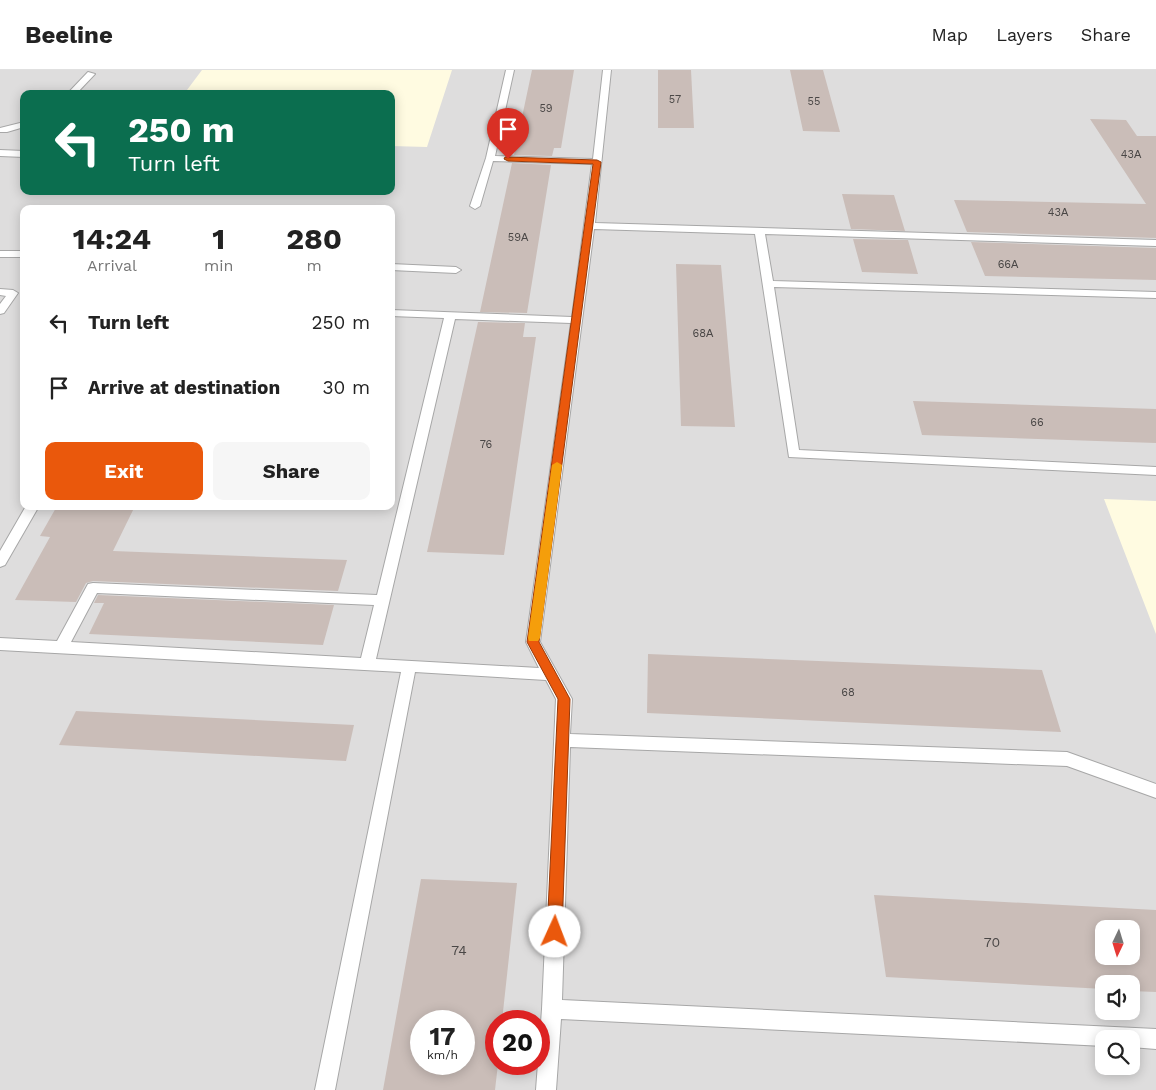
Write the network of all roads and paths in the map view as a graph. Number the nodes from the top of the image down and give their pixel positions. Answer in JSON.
{"nodes":[{"id":1,"x":510,"y":70,"type":"edge"},
{"id":2,"x":607,"y":70,"type":"edge"},
{"id":3,"x":91,"y":74,"type":"dead end"},
{"id":4,"x":75,"y":90,"type":"edge"},
{"id":5,"x":20,"y":125,"type":"edge"},
{"id":6,"x":0,"y":130,"type":"edge"},
{"id":7,"x":0,"y":153,"type":"edge"},
{"id":8,"x":20,"y":154,"type":"edge"},
{"id":9,"x":490,"y":158,"type":"junction"},
{"id":10,"x":597,"y":162,"type":"junction"},
{"id":11,"x":475,"y":206,"type":"dead end"},
{"id":12,"x":590,"y":226,"type":"junction"},
{"id":13,"x":760,"y":233,"type":"junction"},
{"id":14,"x":1156,"y":243,"type":"edge"},
{"id":15,"x":0,"y":254,"type":"edge"},
{"id":16,"x":20,"y":254,"type":"edge"},
{"id":17,"x":395,"y":268,"type":"edge"},
{"id":18,"x":456,"y":270,"type":"dead end"},
{"id":19,"x":768,"y":284,"type":"junction"},
{"id":20,"x":0,"y":292,"type":"edge"},
{"id":21,"x":1156,"y":295,"type":"edge"},
{"id":22,"x":0,"y":311,"type":"edge"},
{"id":23,"x":395,"y":314,"type":"edge"},
{"id":24,"x":450,"y":316,"type":"junction"},
{"id":25,"x":576,"y":320,"type":"junction"},
{"id":26,"x":1156,"y":472,"type":"edge"},
{"id":27,"x":30,"y":510,"type":"edge"},
{"id":28,"x":0,"y":562,"type":"edge"},
{"id":29,"x":382,"y":600,"type":"junction"},
{"id":30,"x":0,"y":644,"type":"edge"},
{"id":31,"x":61,"y":648,"type":"junction"},
{"id":32,"x":367,"y":665,"type":"junction"},
{"id":33,"x":409,"y":668,"type":"junction"},
{"id":34,"x":550,"y":674,"type":"junction"},
{"id":35,"x":562,"y":738,"type":"junction"},
{"id":36,"x":1156,"y":791,"type":"edge"},
{"id":37,"x":552,"y":1009,"type":"junction"},
{"id":38,"x":1156,"y":1039,"type":"edge"},
{"id":39,"x":326,"y":1090,"type":"edge"},
{"id":40,"x":546,"y":1090,"type":"edge"}],
"edges":[{"from":1,"to":9,"type":"lane"},
{"from":2,"to":10,"type":"lane"},
{"from":3,"to":4,"type":"lane"},
{"from":5,"to":6,"type":"lane"},
{"from":7,"to":8,"type":"lane"},
{"from":9,"to":10,"type":"lane"},
{"from":9,"to":11,"type":"lane"},
{"from":10,"to":12,"type":"lane"},
{"from":12,"to":13,"type":"lane"},
{"from":12,"to":25,"type":"lane"},
{"from":13,"to":14,"type":"lane"},
{"from":13,"to":19,"type":"lane"},
{"from":15,"to":16,"type":"lane"},
{"from":17,"to":18,"type":"lane"},
{"from":19,"to":21,"type":"lane"},
{"from":19,"to":26,"type":"lane"},
{"from":20,"to":22,"type":"lane"},
{"from":23,"to":24,"type":"lane"},
{"from":24,"to":25,"type":"lane"},
{"from":24,"to":29,"type":"lane"},
{"from":25,"to":34,"type":"lane"},
{"from":27,"to":28,"type":"lane"},
{"from":29,"to":31,"type":"lane"},
{"from":29,"to":32,"type":"lane"},
{"from":30,"to":31,"type":"lane"},
{"from":31,"to":32,"type":"lane"},
{"from":32,"to":33,"type":"lane"},
{"from":33,"to":34,"type":"lane"},
{"from":33,"to":39,"type":"lane"},
{"from":34,"to":35,"type":"lane"},
{"from":35,"to":36,"type":"lane"},
{"from":35,"to":37,"type":"lane"},
{"from":37,"to":38,"type":"lane"},
{"from":37,"to":40,"type":"lane"}]}
